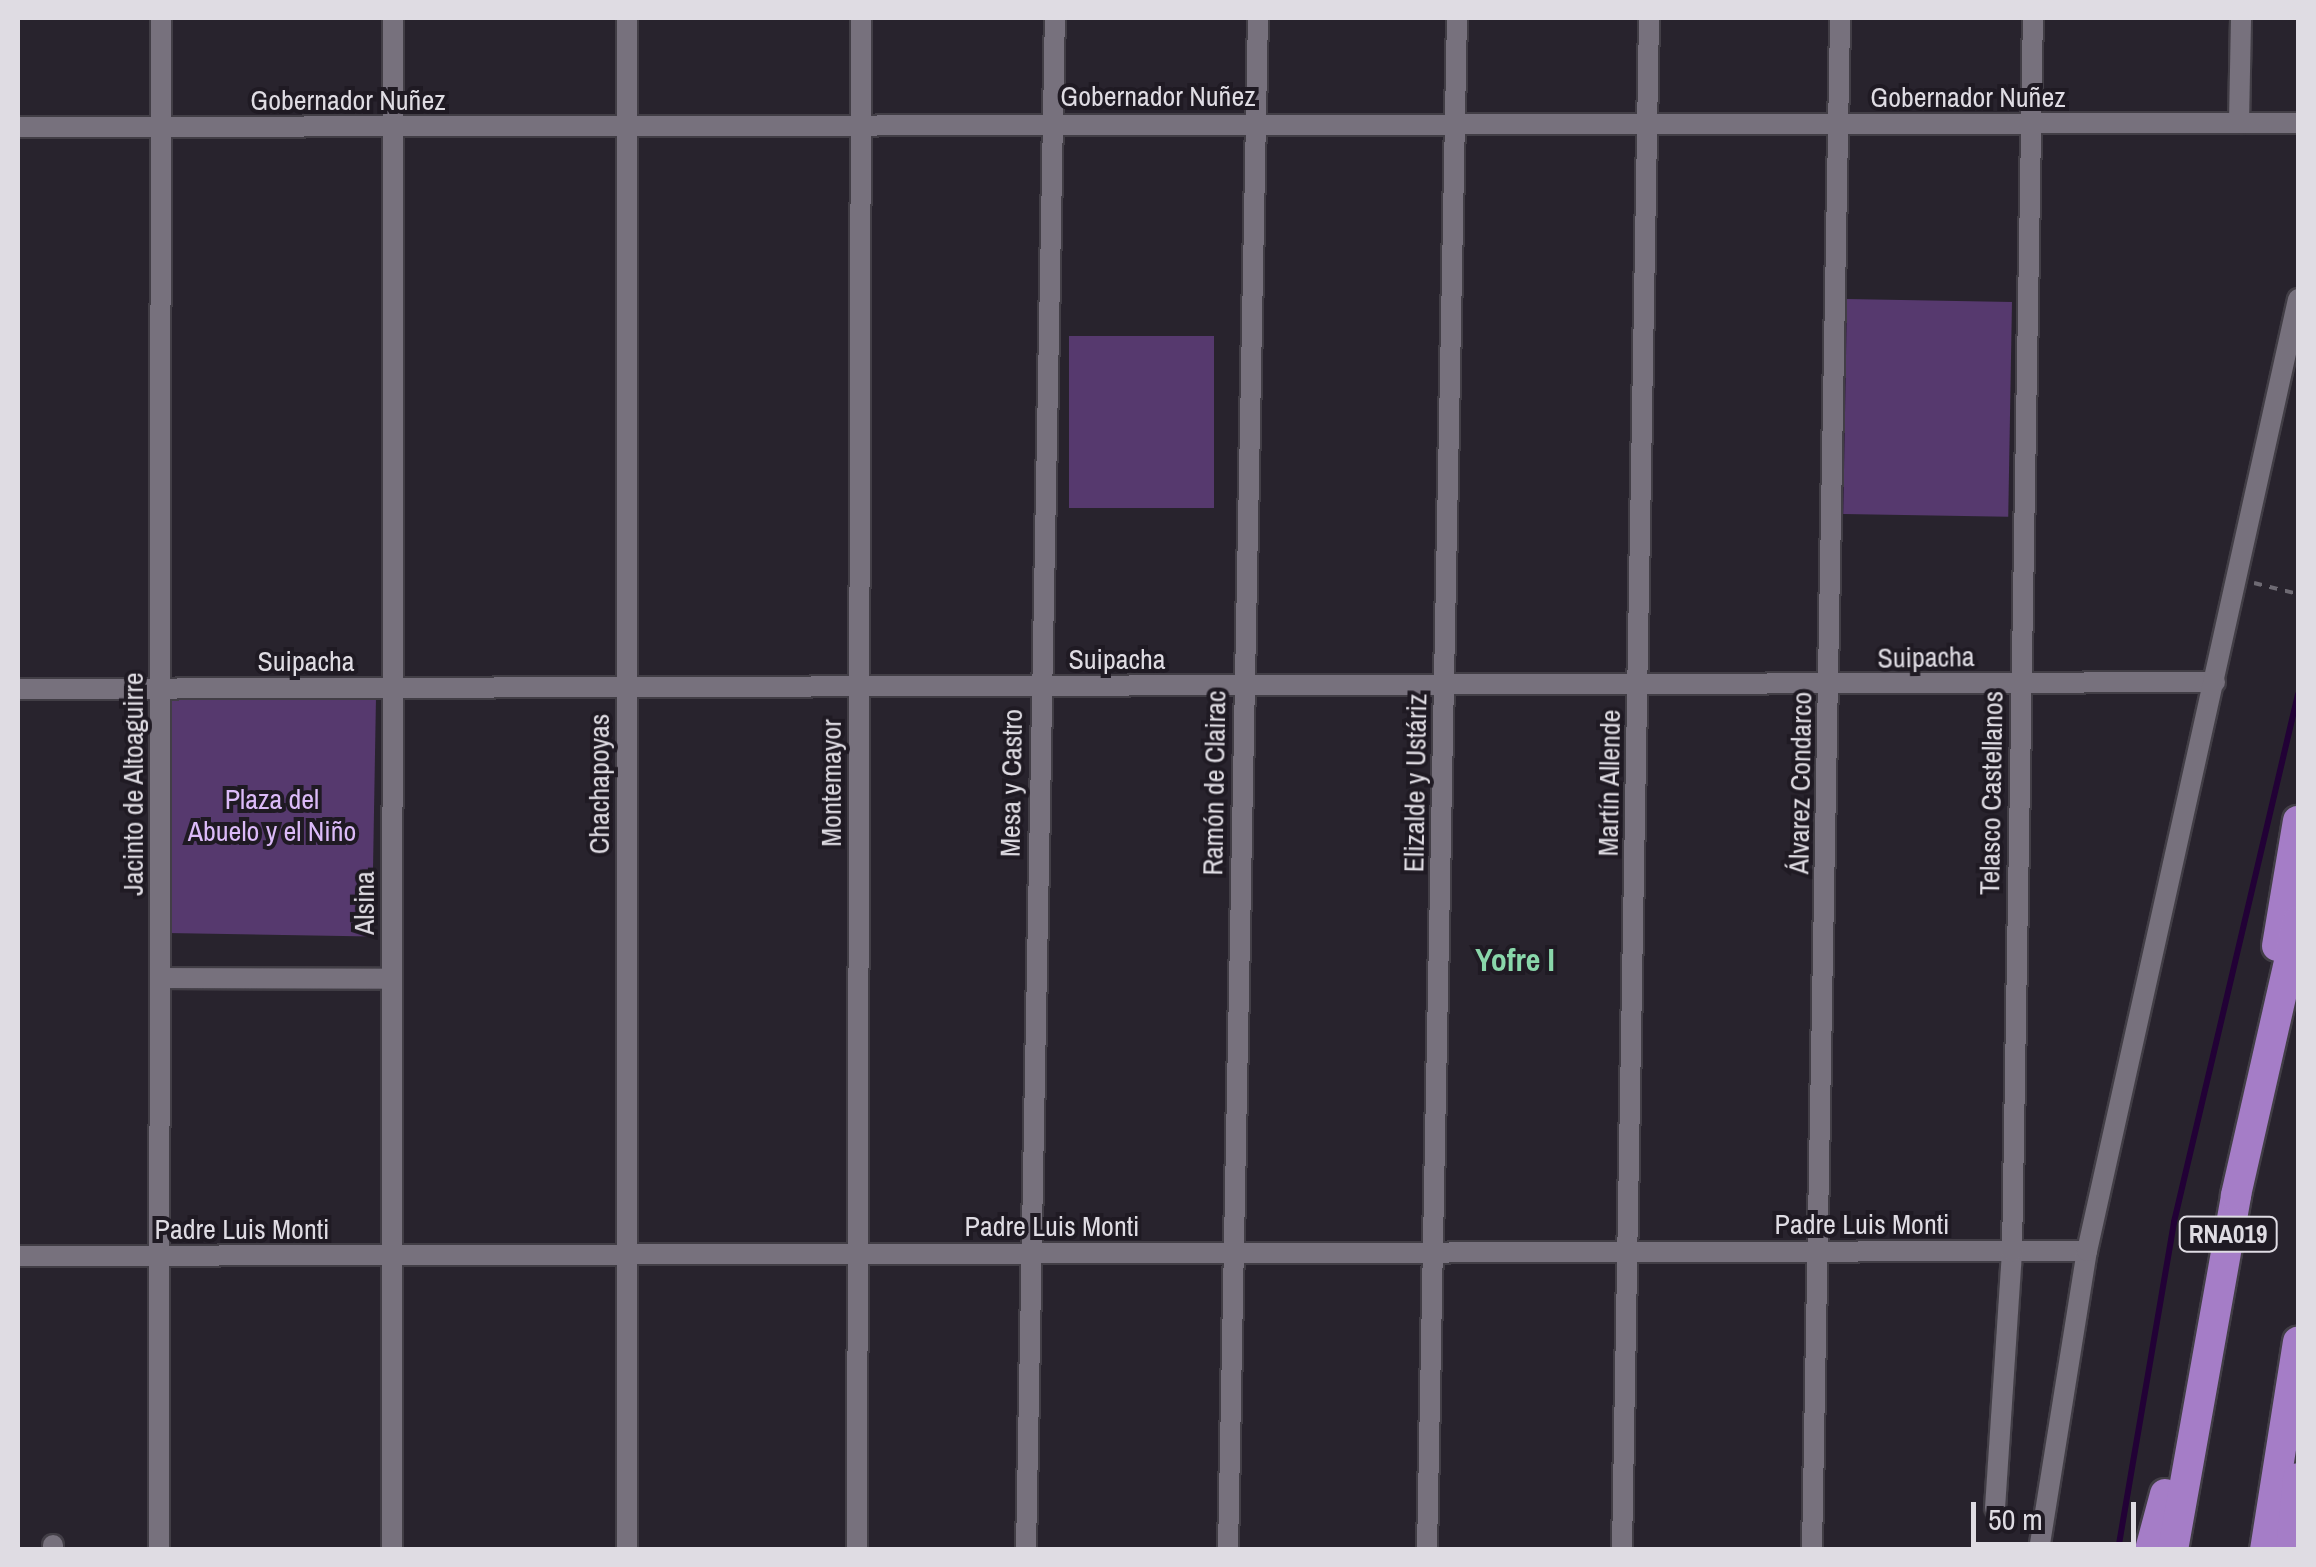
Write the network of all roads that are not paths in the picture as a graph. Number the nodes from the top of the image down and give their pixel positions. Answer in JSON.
{"nodes":[{"id":1,"x":162,"y":18,"type":"edge"},
{"id":2,"x":394,"y":18,"type":"edge"},
{"id":3,"x":626,"y":18,"type":"edge"},
{"id":4,"x":860,"y":18,"type":"edge"},
{"id":5,"x":1056,"y":18,"type":"edge"},
{"id":6,"x":1258,"y":18,"type":"edge"},
{"id":7,"x":1457,"y":18,"type":"edge"},
{"id":8,"x":1649,"y":18,"type":"edge"},
{"id":9,"x":1840,"y":18,"type":"edge"},
{"id":10,"x":2033,"y":18,"type":"edge"},
{"id":11,"x":2241,"y":18,"type":"edge"},
{"id":12,"x":2239,"y":122,"type":"junction"},
{"id":13,"x":1054,"y":124,"type":"junction"},
{"id":14,"x":1255,"y":124,"type":"junction"},
{"id":15,"x":1456,"y":124,"type":"junction"},
{"id":16,"x":1648,"y":124,"type":"junction"},
{"id":17,"x":1837,"y":124,"type":"junction"},
{"id":18,"x":2298,"y":124,"type":"edge"},
{"id":19,"x":2031,"y":125,"type":"junction"},
{"id":20,"x":626,"y":126,"type":"junction"},
{"id":21,"x":860,"y":126,"type":"junction"},
{"id":22,"x":18,"y":127,"type":"edge"},
{"id":23,"x":160,"y":127,"type":"junction"},
{"id":24,"x":395,"y":129,"type":"junction"},
{"id":25,"x":2298,"y":298,"type":"edge"},
{"id":26,"x":2020,"y":682,"type":"junction"},
{"id":27,"x":2215,"y":682,"type":"junction"},
{"id":28,"x":1638,"y":685,"type":"junction"},
{"id":29,"x":1040,"y":686,"type":"junction"},
{"id":30,"x":1445,"y":686,"type":"junction"},
{"id":31,"x":859,"y":687,"type":"junction"},
{"id":32,"x":1830,"y":687,"type":"junction"},
{"id":33,"x":392,"y":688,"type":"junction"},
{"id":34,"x":626,"y":688,"type":"junction"},
{"id":35,"x":1243,"y":688,"type":"junction"},
{"id":36,"x":18,"y":689,"type":"edge"},
{"id":37,"x":160,"y":689,"type":"junction"},
{"id":38,"x":2298,"y":821,"type":"edge"},
{"id":39,"x":2298,"y":921,"type":"edge"},
{"id":40,"x":161,"y":978,"type":"junction"},
{"id":41,"x":392,"y":980,"type":"junction"},
{"id":42,"x":2262,"y":1072,"type":"junction"},
{"id":43,"x":1628,"y":1251,"type":"junction"},
{"id":44,"x":2087,"y":1251,"type":"junction"},
{"id":45,"x":1433,"y":1252,"type":"junction"},
{"id":46,"x":1817,"y":1252,"type":"junction"},
{"id":47,"x":2012,"y":1252,"type":"junction"},
{"id":48,"x":1032,"y":1253,"type":"junction"},
{"id":49,"x":858,"y":1254,"type":"junction"},
{"id":50,"x":1234,"y":1254,"type":"junction"},
{"id":51,"x":627,"y":1255,"type":"junction"},
{"id":52,"x":18,"y":1256,"type":"edge"},
{"id":53,"x":391,"y":1256,"type":"junction"},
{"id":54,"x":160,"y":1257,"type":"junction"},
{"id":55,"x":2214,"y":1307,"type":"junction"},
{"id":56,"x":2298,"y":1342,"type":"edge"},
{"id":57,"x":2298,"y":1478,"type":"edge"},
{"id":58,"x":1994,"y":1508,"type":"dead end"},
{"id":59,"x":158,"y":1550,"type":"edge"},
{"id":60,"x":392,"y":1550,"type":"edge"},
{"id":61,"x":627,"y":1550,"type":"edge"},
{"id":62,"x":857,"y":1550,"type":"edge"},
{"id":63,"x":1026,"y":1550,"type":"edge"},
{"id":64,"x":1228,"y":1550,"type":"edge"},
{"id":65,"x":1427,"y":1550,"type":"edge"},
{"id":66,"x":1622,"y":1550,"type":"edge"},
{"id":67,"x":1812,"y":1550,"type":"edge"},
{"id":68,"x":2039,"y":1550,"type":"edge"},
{"id":69,"x":2150,"y":1550,"type":"edge"},
{"id":70,"x":2173,"y":1550,"type":"edge"},
{"id":71,"x":2265,"y":1550,"type":"edge"},
{"id":72,"x":2291,"y":1550,"type":"edge"}],
"edges":[{"from":1,"to":23,"type":"street","name":"Jacinto de Altoaguirre"},
{"from":2,"to":24,"type":"street","name":"Alsina"},
{"from":3,"to":20,"type":"street","name":"Chachapoyas"},
{"from":4,"to":21,"type":"street","name":"Montemayor"},
{"from":5,"to":13,"type":"street","name":"Mesa y Castro"},
{"from":6,"to":14,"type":"street","name":"Ramón de Clairac"},
{"from":7,"to":15,"type":"street","name":"Elizalde y Ustáriz"},
{"from":8,"to":16,"type":"street","name":"Martín Allende"},
{"from":9,"to":17,"type":"street","name":"Álvarez Condarco"},
{"from":10,"to":19,"type":"street","name":"Telasco Castellanos"},
{"from":11,"to":12,"type":"street"},
{"from":12,"to":18,"type":"street","name":"Gobernador Nuñez"},
{"from":12,"to":19,"type":"street","name":"Gobernador Nuñez"},
{"from":13,"to":14,"type":"street","name":"Gobernador Nuñez"},
{"from":13,"to":21,"type":"street","name":"Gobernador Nuñez"},
{"from":13,"to":29,"type":"street","name":"Mesa y Castro"},
{"from":14,"to":15,"type":"street","name":"Gobernador Nuñez"},
{"from":14,"to":35,"type":"street","name":"Ramón de Clairac"},
{"from":15,"to":16,"type":"street","name":"Gobernador Nuñez"},
{"from":15,"to":30,"type":"street","name":"Elizalde y Ustáriz"},
{"from":16,"to":17,"type":"street","name":"Gobernador Nuñez"},
{"from":16,"to":28,"type":"street","name":"Martín Allende"},
{"from":17,"to":19,"type":"street","name":"Gobernador Nuñez"},
{"from":17,"to":32,"type":"street","name":"Álvarez Condarco"},
{"from":19,"to":26,"type":"street","name":"Telasco Castellanos"},
{"from":20,"to":21,"type":"street","name":"Gobernador Nuñez"},
{"from":20,"to":24,"type":"street","name":"Gobernador Nuñez"},
{"from":20,"to":34,"type":"street","name":"Chachapoyas"},
{"from":21,"to":31,"type":"street","name":"Montemayor"},
{"from":22,"to":23,"type":"street","name":"Gobernador Nuñez"},
{"from":23,"to":24,"type":"street","name":"Gobernador Nuñez"},
{"from":23,"to":37,"type":"street","name":"Jacinto de Altoaguirre"},
{"from":24,"to":33,"type":"street","name":"Alsina"},
{"from":25,"to":27,"type":"street"},
{"from":26,"to":27,"type":"street","name":"Suipacha"},
{"from":26,"to":32,"type":"street","name":"Suipacha"},
{"from":26,"to":47,"type":"street","name":"Telasco Castellanos"},
{"from":27,"to":44,"type":"street"},
{"from":28,"to":30,"type":"street","name":"Suipacha"},
{"from":28,"to":32,"type":"street","name":"Suipacha"},
{"from":28,"to":43,"type":"street","name":"Martín Allende"},
{"from":29,"to":31,"type":"street","name":"Suipacha"},
{"from":29,"to":35,"type":"street","name":"Suipacha"},
{"from":29,"to":48,"type":"street","name":"Mesa y Castro"},
{"from":30,"to":35,"type":"street","name":"Suipacha"},
{"from":30,"to":45,"type":"street","name":"Elizalde y Ustáriz"},
{"from":31,"to":34,"type":"street","name":"Suipacha"},
{"from":31,"to":49,"type":"street","name":"Montemayor"},
{"from":32,"to":46,"type":"street","name":"Álvarez Condarco"},
{"from":33,"to":34,"type":"street","name":"Suipacha"},
{"from":33,"to":37,"type":"street","name":"Suipacha"},
{"from":33,"to":41,"type":"street","name":"Alsina"},
{"from":34,"to":51,"type":"street","name":"Chachapoyas"},
{"from":35,"to":50,"type":"street","name":"Ramón de Clairac"},
{"from":36,"to":37,"type":"street","name":"Suipacha"},
{"from":37,"to":40,"type":"street","name":"Jacinto de Altoaguirre"},
{"from":38,"to":42,"type":"highway"},
{"from":39,"to":42,"type":"highway","number":"RNA019"},
{"from":40,"to":41,"type":"street"},
{"from":40,"to":54,"type":"street","name":"Jacinto de Altoaguirre"},
{"from":41,"to":53,"type":"street","name":"Alsina"},
{"from":42,"to":55,"type":"highway","number":"RNA019"},
{"from":43,"to":45,"type":"street","name":"Padre Luis Monti"},
{"from":43,"to":46,"type":"street","name":"Padre Luis Monti"},
{"from":43,"to":66,"type":"street","name":"Martín Allende"},
{"from":44,"to":47,"type":"street","name":"Padre Luis Monti"},
{"from":44,"to":68,"type":"street"},
{"from":45,"to":50,"type":"street","name":"Padre Luis Monti"},
{"from":45,"to":65,"type":"street","name":"Elizalde y Ustáriz"},
{"from":46,"to":47,"type":"street","name":"Padre Luis Monti"},
{"from":46,"to":67,"type":"street","name":"Álvarez Condarco"},
{"from":47,"to":58,"type":"street","name":"Telasco Castellanos"},
{"from":48,"to":49,"type":"street","name":"Padre Luis Monti"},
{"from":48,"to":50,"type":"street","name":"Padre Luis Monti"},
{"from":48,"to":63,"type":"street","name":"Mesa y Castro"},
{"from":49,"to":51,"type":"street","name":"Padre Luis Monti"},
{"from":49,"to":62,"type":"street","name":"Montemayor"},
{"from":50,"to":64,"type":"street","name":"Ramón de Clairac"},
{"from":51,"to":53,"type":"street","name":"Padre Luis Monti"},
{"from":51,"to":61,"type":"street","name":"Chachapoyas"},
{"from":52,"to":54,"type":"street","name":"Padre Luis Monti"},
{"from":53,"to":54,"type":"street","name":"Padre Luis Monti"},
{"from":53,"to":60,"type":"street","name":"Alsina"},
{"from":54,"to":59,"type":"street","name":"Jacinto de Altoaguirre"},
{"from":55,"to":69,"type":"highway"},
{"from":55,"to":70,"type":"highway","number":"RNA019"},
{"from":56,"to":71,"type":"highway"},
{"from":57,"to":72,"type":"highway"}]}
